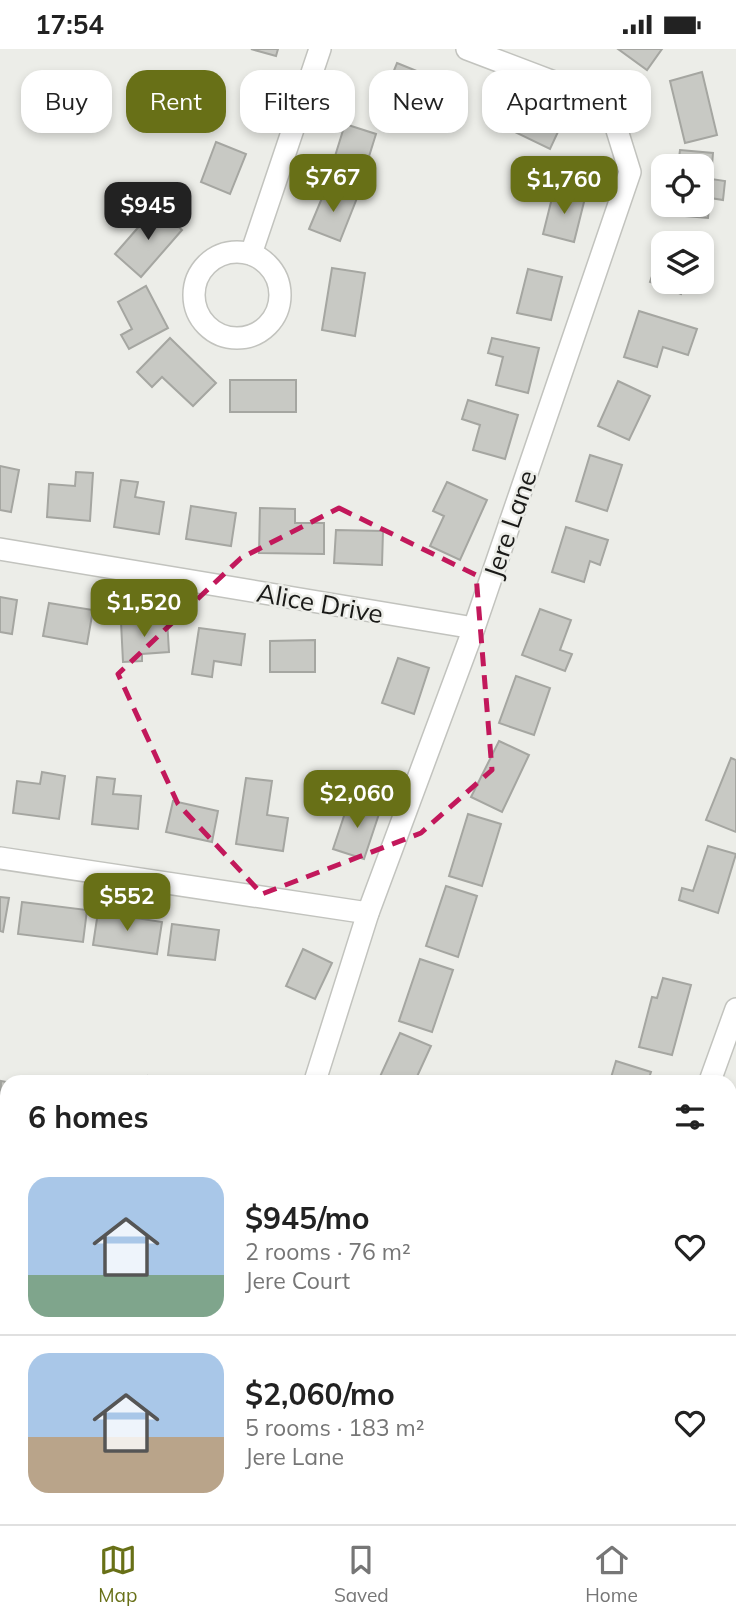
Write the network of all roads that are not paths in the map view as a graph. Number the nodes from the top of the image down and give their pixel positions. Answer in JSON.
{"nodes":[{"id":1,"x":320,"y":49,"type":"edge"},
{"id":2,"x":467,"y":49,"type":"edge"},
{"id":3,"x":251,"y":254,"type":"junction"},
{"id":4,"x":0,"y":549,"type":"edge"},
{"id":5,"x":474,"y":628,"type":"junction"},
{"id":6,"x":0,"y":858,"type":"edge"},
{"id":7,"x":368,"y":913,"type":"junction"},
{"id":8,"x":736,"y":1009,"type":"edge"},
{"id":9,"x":317,"y":1075,"type":"edge"},
{"id":10,"x":712,"y":1075,"type":"edge"}],
"edges":[{"from":1,"to":3,"type":"street"},
{"from":2,"to":5,"type":"street","name":"Jere Lane"},
{"from":3,"to":3,"type":"street"},
{"from":4,"to":5,"type":"street","name":"Alice Drive"},
{"from":5,"to":7,"type":"street","name":"Jere Lane"},
{"from":6,"to":7,"type":"street"},
{"from":7,"to":9,"type":"street","name":"Jere Lane"},
{"from":8,"to":10,"type":"street"}]}
